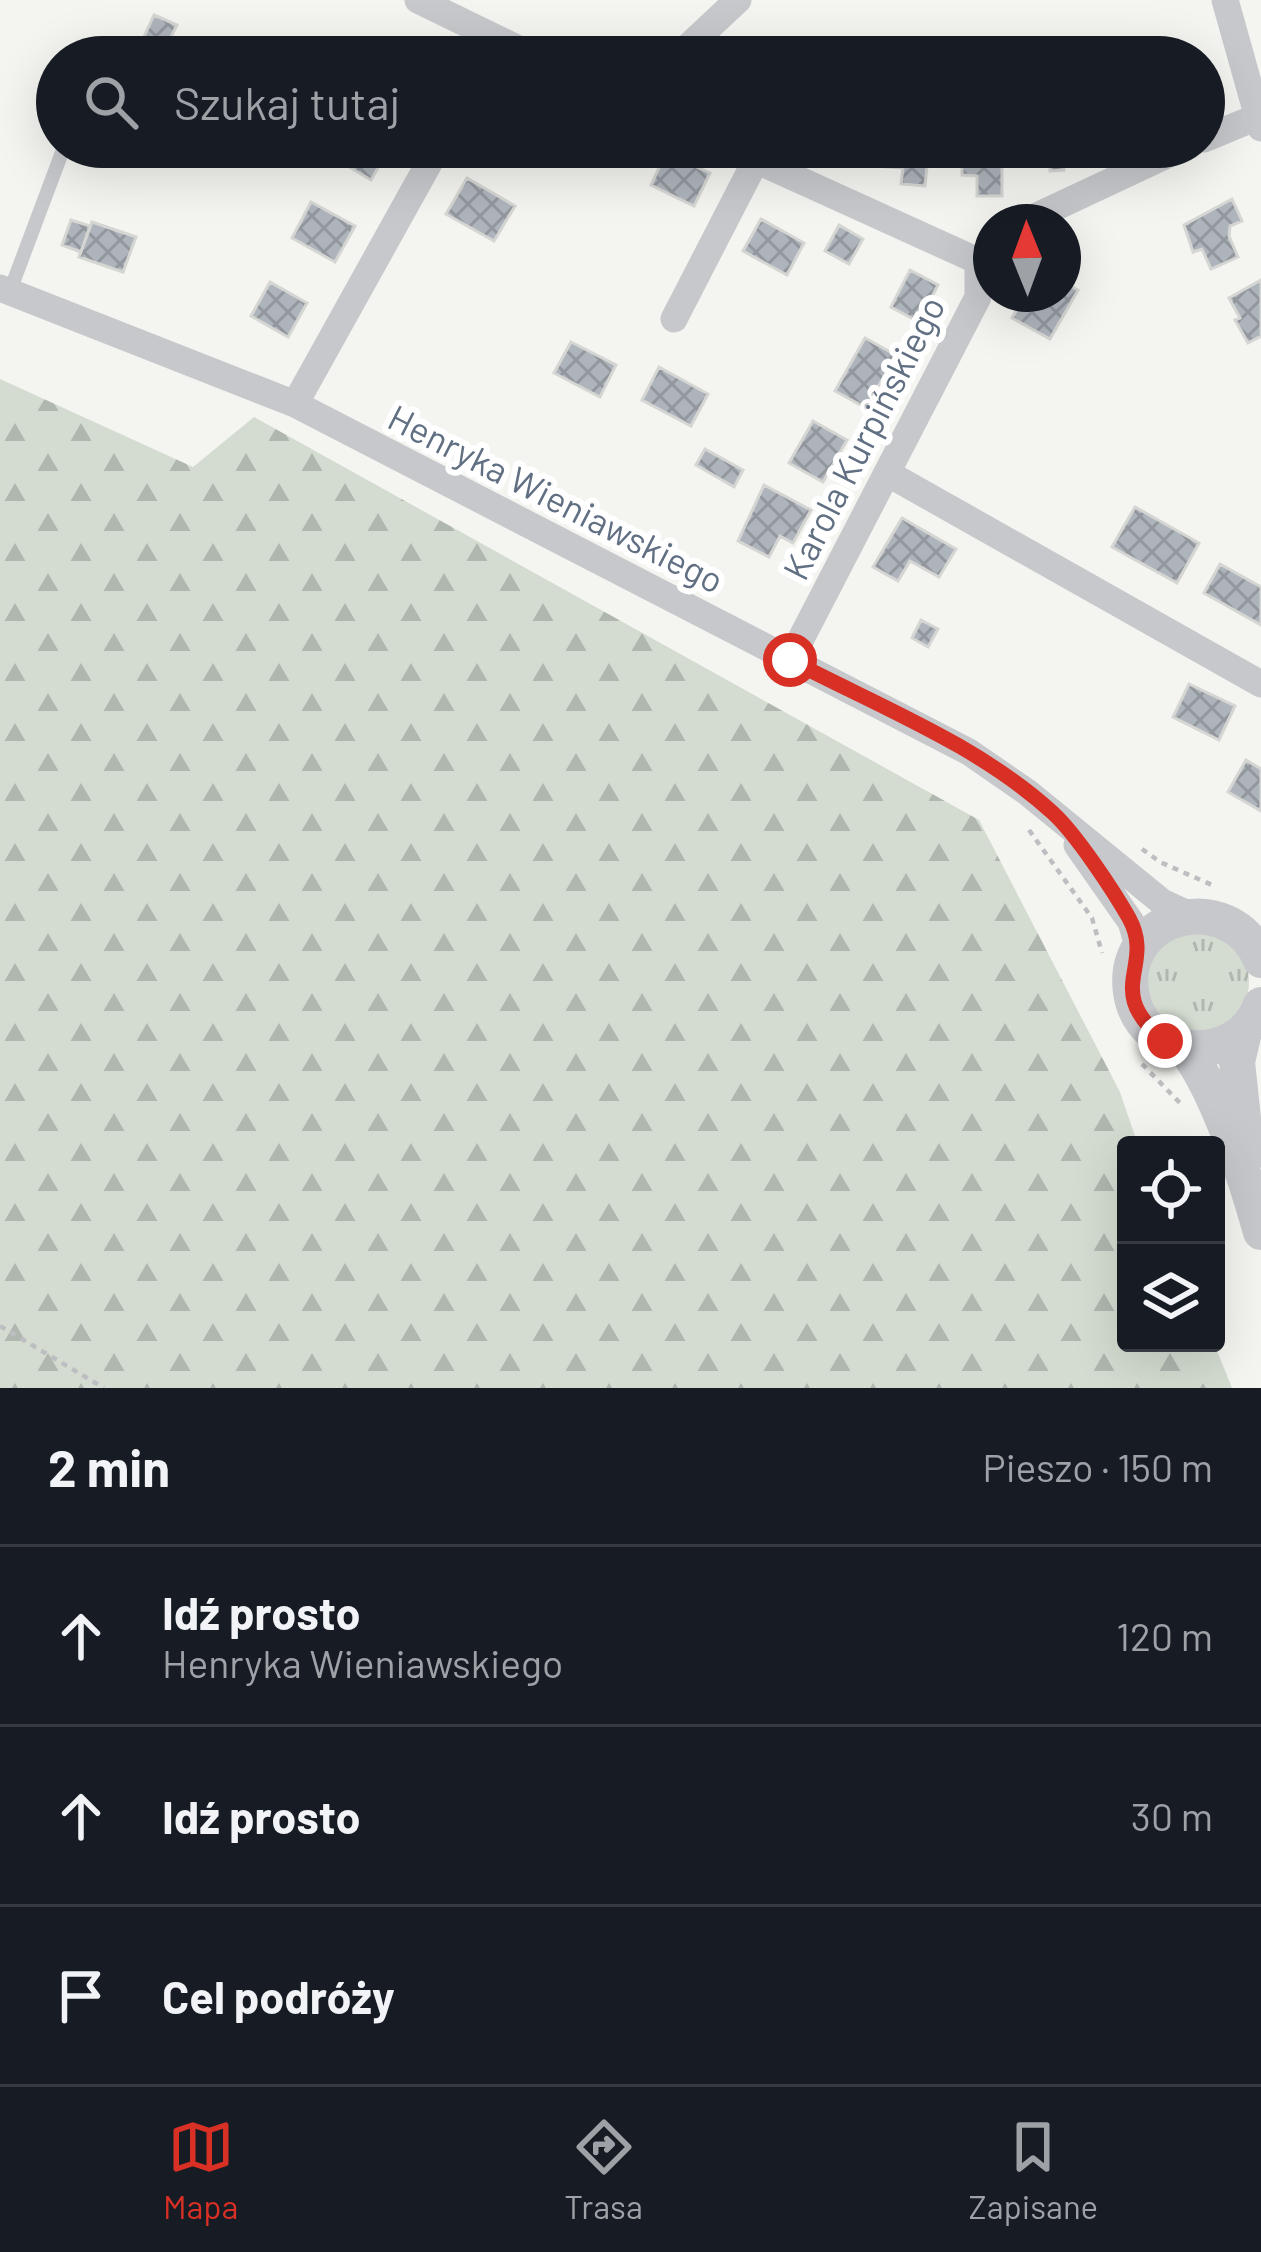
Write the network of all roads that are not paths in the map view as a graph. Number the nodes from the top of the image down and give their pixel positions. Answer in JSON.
{"nodes":[{"id":1,"x":418,"y":0,"type":"edge"},
{"id":2,"x":738,"y":0,"type":"edge"},
{"id":3,"x":1225,"y":0,"type":"edge"},
{"id":4,"x":474,"y":36,"type":"edge"},
{"id":5,"x":699,"y":36,"type":"edge"},
{"id":6,"x":1259,"y":122,"type":"edge"},
{"id":7,"x":1225,"y":133,"type":"edge"},
{"id":8,"x":55,"y":168,"type":"edge"},
{"id":9,"x":426,"y":168,"type":"edge"},
{"id":10,"x":752,"y":168,"type":"edge"},
{"id":11,"x":775,"y":168,"type":"edge"},
{"id":12,"x":1139,"y":168,"type":"edge"},
{"id":13,"x":1062,"y":204,"type":"edge"},
{"id":14,"x":973,"y":250,"type":"edge"},
{"id":15,"x":5,"y":290,"type":"edge"},
{"id":16,"x":973,"y":307,"type":"edge"},
{"id":17,"x":674,"y":319,"type":"dead end"},
{"id":18,"x":295,"y":404,"type":"junction"},
{"id":19,"x":886,"y":473,"type":"junction"},
{"id":20,"x":790,"y":660,"type":"junction"},
{"id":21,"x":1261,"y":684,"type":"edge"},
{"id":22,"x":1058,"y":817,"type":"junction"},
{"id":23,"x":1190,"y":916,"type":"junction"},
{"id":24,"x":1256,"y":945,"type":"edge"},
{"id":25,"x":1139,"y":949,"type":"junction"},
{"id":26,"x":1252,"y":1018,"type":"edge"},
{"id":27,"x":1184,"y":1048,"type":"junction"},
{"id":28,"x":1251,"y":1196,"type":"junction"},
{"id":29,"x":1261,"y":1232,"type":"edge"}],
"edges":[{"from":1,"to":4,"type":"street"},
{"from":2,"to":5,"type":"street"},
{"from":3,"to":6,"type":"street"},
{"from":6,"to":7,"type":"street"},
{"from":8,"to":15,"type":"lane"},
{"from":9,"to":18,"type":"street"},
{"from":10,"to":17,"type":"street"},
{"from":11,"to":14,"type":"street"},
{"from":12,"to":13,"type":"street"},
{"from":15,"to":18,"type":"street","name":"Henryka Wieniawskiego"},
{"from":16,"to":19,"type":"street","name":"Karola Kurpińskiego"},
{"from":18,"to":20,"type":"street","name":"Henryka Wieniawskiego"},
{"from":19,"to":20,"type":"street","name":"Karola Kurpińskiego"},
{"from":19,"to":21,"type":"street"},
{"from":20,"to":22,"type":"street","name":"Henryka Wieniawskiego"},
{"from":22,"to":23,"type":"street","name":"Henryka Wieniawskiego"},
{"from":22,"to":25,"type":"street","name":"Henryka Wieniawskiego"},
{"from":23,"to":24,"type":"street"},
{"from":23,"to":25,"type":"street"},
{"from":25,"to":27,"type":"street"},
{"from":26,"to":27,"type":"street"},
{"from":26,"to":28,"type":"street"},
{"from":27,"to":28,"type":"street"},
{"from":28,"to":29,"type":"street"}]}
